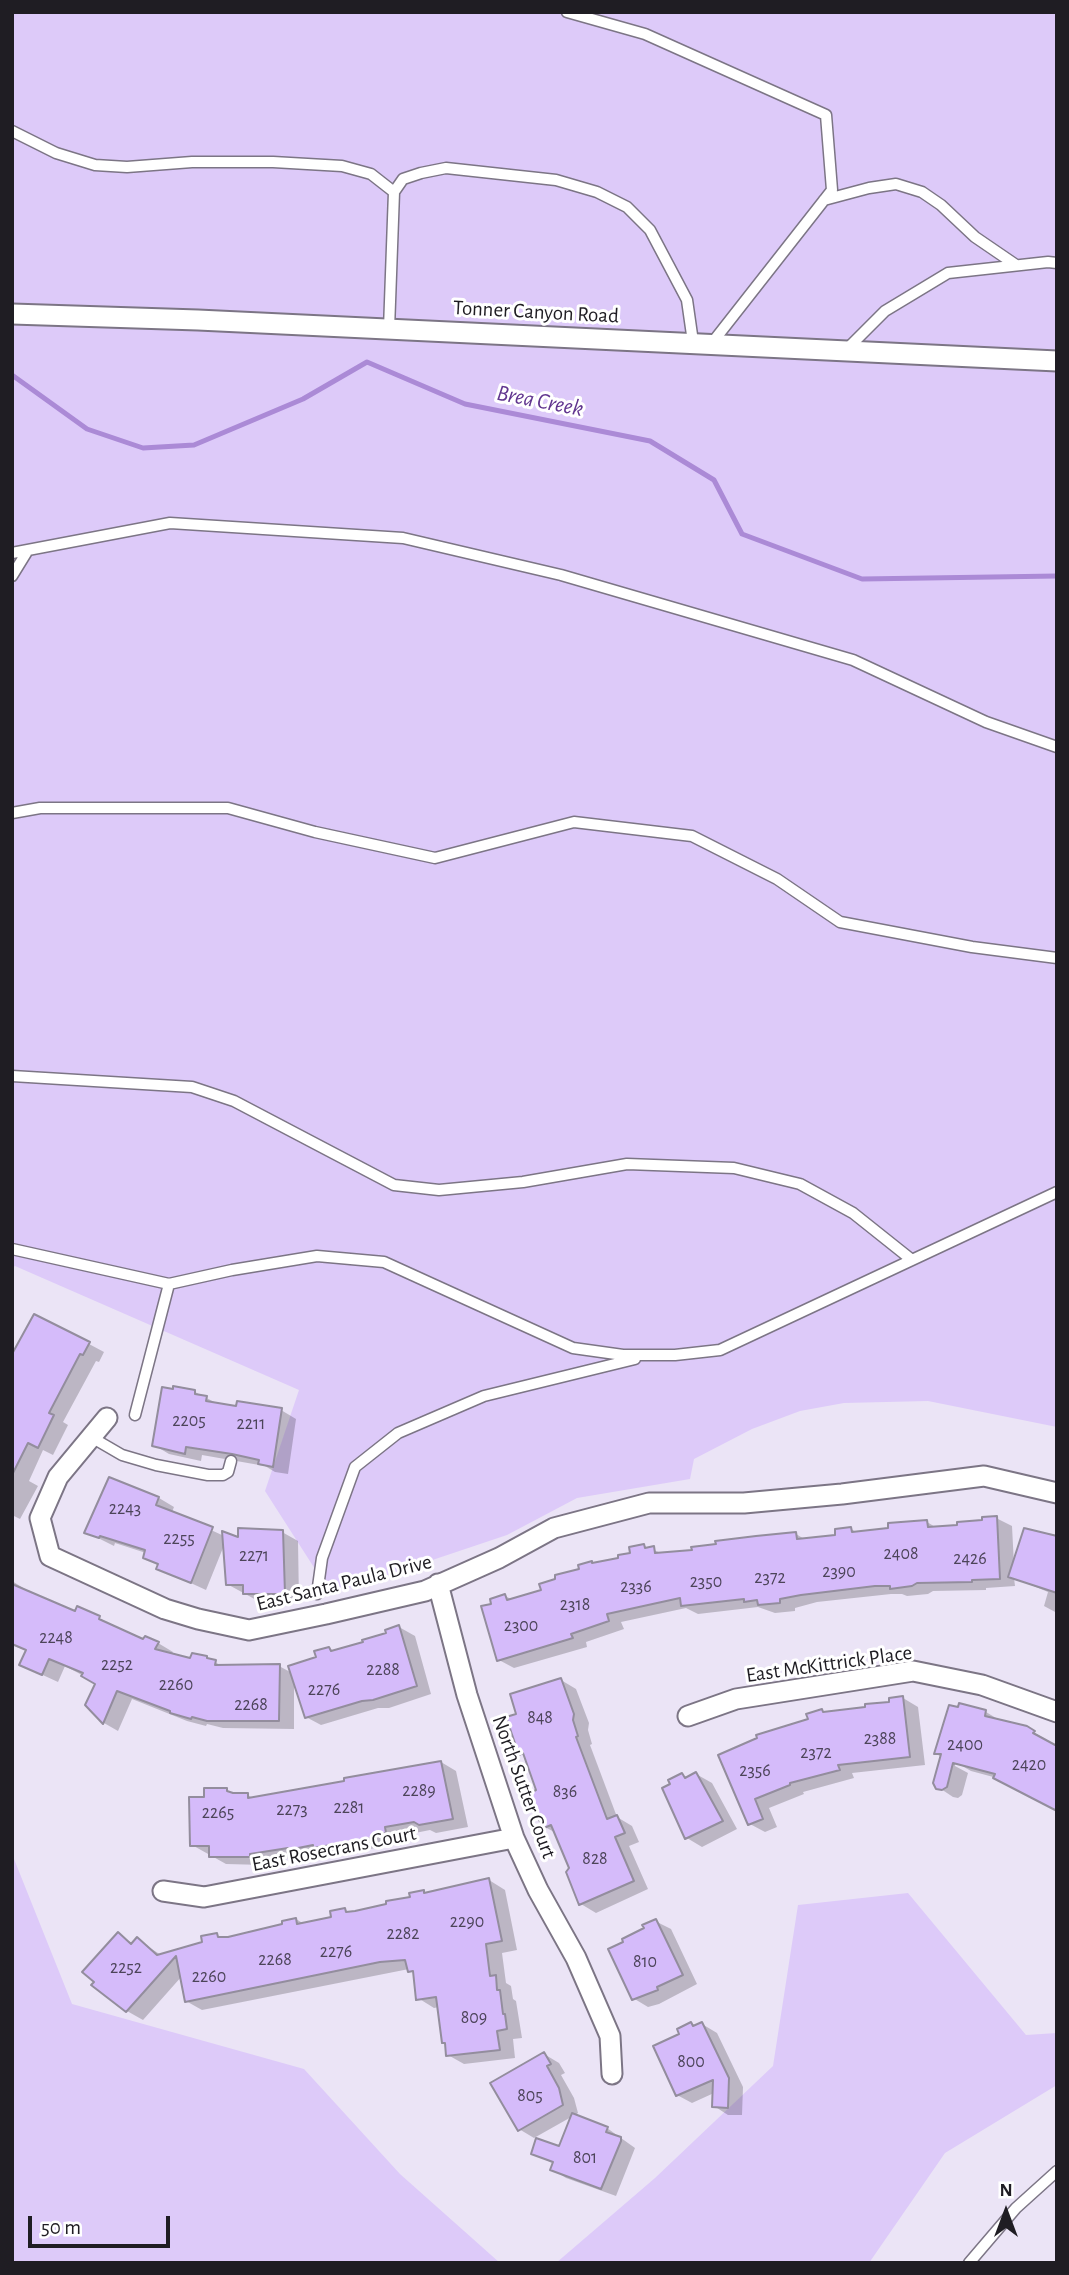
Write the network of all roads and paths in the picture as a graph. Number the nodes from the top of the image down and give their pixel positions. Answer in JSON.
{"nodes":[{"id":1,"x":567,"y":12,"type":"edge"},
{"id":2,"x":12,"y":131,"type":"edge"},
{"id":3,"x":394,"y":192,"type":"junction"},
{"id":4,"x":824,"y":200,"type":"junction"},
{"id":5,"x":1057,"y":263,"type":"edge"},
{"id":6,"x":1016,"y":265,"type":"junction"},
{"id":7,"x":12,"y":314,"type":"edge"},
{"id":8,"x":389,"y":329,"type":"junction"},
{"id":9,"x":702,"y":343,"type":"junction"},
{"id":10,"x":846,"y":350,"type":"junction"},
{"id":11,"x":1057,"y":361,"type":"edge"},
{"id":12,"x":28,"y":550,"type":"junction"},
{"id":13,"x":12,"y":553,"type":"edge"},
{"id":14,"x":12,"y":576,"type":"edge"},
{"id":15,"x":1057,"y":747,"type":"edge"},
{"id":16,"x":12,"y":813,"type":"edge"},
{"id":17,"x":1057,"y":958,"type":"edge"},
{"id":18,"x":12,"y":1076,"type":"edge"},
{"id":19,"x":1057,"y":1192,"type":"edge"},
{"id":20,"x":12,"y":1249,"type":"edge"},
{"id":21,"x":912,"y":1260,"type":"junction"},
{"id":22,"x":169,"y":1284,"type":"junction"},
{"id":23,"x":649,"y":1356,"type":"junction"},
{"id":24,"x":135,"y":1415,"type":"dead end"},
{"id":25,"x":107,"y":1418,"type":"dead end"},
{"id":26,"x":91,"y":1437,"type":"junction"},
{"id":27,"x":230,"y":1461,"type":"dead end"},
{"id":28,"x":1057,"y":1493,"type":"edge"},
{"id":29,"x":438,"y":1584,"type":"junction"},
{"id":30,"x":317,"y":1594,"type":"dead end"},
{"id":31,"x":1057,"y":1712,"type":"edge"},
{"id":32,"x":688,"y":1716,"type":"dead end"},
{"id":33,"x":514,"y":1838,"type":"junction"},
{"id":34,"x":163,"y":1891,"type":"dead end"},
{"id":35,"x":612,"y":2074,"type":"dead end"},
{"id":36,"x":1057,"y":2171,"type":"edge"},
{"id":37,"x":969,"y":2263,"type":"edge"}],
"edges":[{"from":1,"to":4,"type":"lane"},
{"from":2,"to":3,"type":"lane"},
{"from":3,"to":8,"type":"lane"},
{"from":3,"to":9,"type":"lane"},
{"from":4,"to":6,"type":"lane"},
{"from":4,"to":9,"type":"lane"},
{"from":5,"to":6,"type":"lane"},
{"from":6,"to":10,"type":"lane"},
{"from":7,"to":8,"type":"street","name":"Tonner Canyon Road"},
{"from":8,"to":9,"type":"street","name":"Tonner Canyon Road"},
{"from":9,"to":10,"type":"street","name":"Tonner Canyon Road"},
{"from":10,"to":11,"type":"street","name":"Tonner Canyon Road"},
{"from":12,"to":13,"type":"lane"},
{"from":12,"to":14,"type":"lane"},
{"from":12,"to":15,"type":"lane"},
{"from":16,"to":17,"type":"lane"},
{"from":18,"to":21,"type":"lane"},
{"from":19,"to":21,"type":"lane"},
{"from":20,"to":22,"type":"lane"},
{"from":21,"to":23,"type":"lane"},
{"from":22,"to":23,"type":"lane"},
{"from":22,"to":24,"type":"lane"},
{"from":23,"to":30,"type":"lane"},
{"from":25,"to":26,"type":"street","name":"East Santa Paula Drive"},
{"from":26,"to":27,"type":"lane"},
{"from":26,"to":29,"type":"street","name":"East Santa Paula Drive"},
{"from":28,"to":29,"type":"street","name":"East Santa Paula Drive"},
{"from":29,"to":33,"type":"street","name":"North Sutter Court"},
{"from":31,"to":32,"type":"street","name":"East McKittrick Place"},
{"from":33,"to":34,"type":"street","name":"East Rosecrans Court"},
{"from":33,"to":35,"type":"street","name":"North Sutter Court"},
{"from":36,"to":37,"type":"lane"}]}
